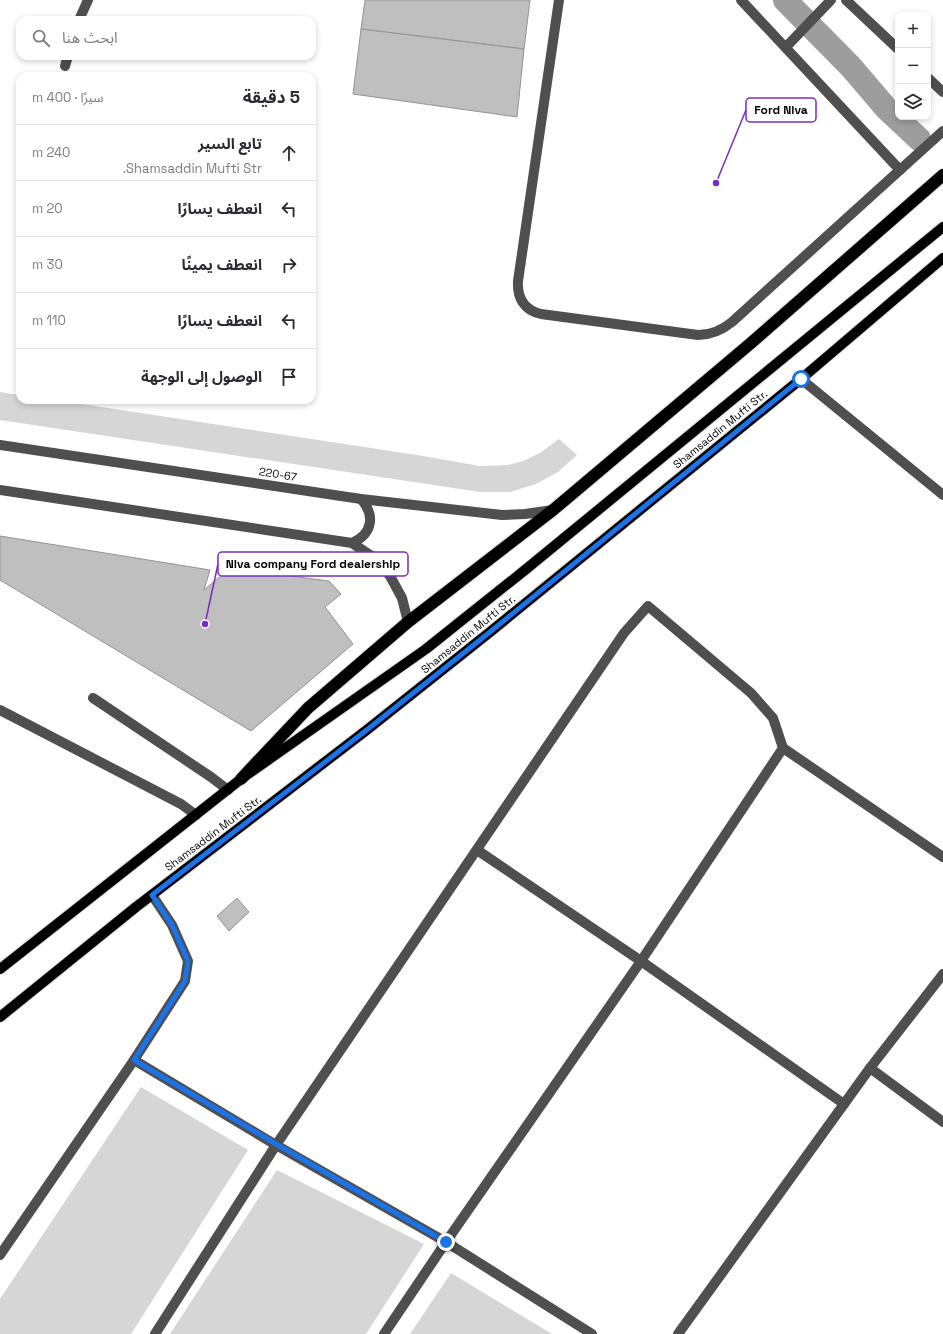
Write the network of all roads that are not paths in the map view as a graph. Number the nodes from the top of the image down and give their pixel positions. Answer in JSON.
{"nodes":[{"id":1,"x":88,"y":0,"type":"edge"},
{"id":2,"x":559,"y":0,"type":"edge"},
{"id":3,"x":741,"y":0,"type":"edge"},
{"id":4,"x":831,"y":0,"type":"edge"},
{"id":5,"x":846,"y":0,"type":"edge"},
{"id":6,"x":81,"y":16,"type":"edge"},
{"id":7,"x":786,"y":47,"type":"junction"},
{"id":8,"x":897,"y":48,"type":"edge"},
{"id":9,"x":931,"y":81,"type":"edge"},
{"id":10,"x":943,"y":92,"type":"edge"},
{"id":11,"x":943,"y":131,"type":"edge"},
{"id":12,"x":900,"y":170,"type":"junction"},
{"id":13,"x":943,"y":175,"type":"edge"},
{"id":14,"x":943,"y":227,"type":"edge"},
{"id":15,"x":943,"y":258,"type":"edge"},
{"id":16,"x":801,"y":379,"type":"junction"},
{"id":17,"x":0,"y":445,"type":"edge"},
{"id":18,"x":0,"y":490,"type":"edge"},
{"id":19,"x":943,"y":495,"type":"edge"},
{"id":20,"x":361,"y":499,"type":"junction"},
{"id":21,"x":553,"y":510,"type":"junction"},
{"id":22,"x":352,"y":543,"type":"junction"},
{"id":23,"x":408,"y":622,"type":"junction"},
{"id":24,"x":94,"y":698,"type":"dead end"},
{"id":25,"x":0,"y":710,"type":"edge"},
{"id":26,"x":784,"y":748,"type":"junction"},
{"id":27,"x":241,"y":779,"type":"junction"},
{"id":28,"x":228,"y":790,"type":"junction"},
{"id":29,"x":196,"y":815,"type":"junction"},
{"id":30,"x":476,"y":850,"type":"junction"},
{"id":31,"x":943,"y":857,"type":"edge"},
{"id":32,"x":152,"y":895,"type":"junction"},
{"id":33,"x":641,"y":961,"type":"junction"},
{"id":34,"x":0,"y":970,"type":"edge"},
{"id":35,"x":943,"y":974,"type":"edge"},
{"id":36,"x":0,"y":1017,"type":"edge"},
{"id":37,"x":134,"y":1060,"type":"junction"},
{"id":38,"x":870,"y":1068,"type":"junction"},
{"id":39,"x":844,"y":1104,"type":"junction"},
{"id":40,"x":943,"y":1122,"type":"edge"},
{"id":41,"x":276,"y":1144,"type":"junction"},
{"id":42,"x":446,"y":1242,"type":"junction"},
{"id":43,"x":0,"y":1255,"type":"edge"},
{"id":44,"x":155,"y":1334,"type":"edge"},
{"id":45,"x":384,"y":1334,"type":"edge"},
{"id":46,"x":592,"y":1334,"type":"edge"},
{"id":47,"x":678,"y":1334,"type":"edge"}],
"edges":[{"from":1,"to":6,"type":"street"},
{"from":2,"to":12,"type":"street"},
{"from":3,"to":7,"type":"street"},
{"from":4,"to":7,"type":"street"},
{"from":5,"to":8,"type":"street"},
{"from":7,"to":12,"type":"street"},
{"from":9,"to":10,"type":"street"},
{"from":11,"to":12,"type":"street"},
{"from":13,"to":21,"type":"highway"},
{"from":14,"to":27,"type":"main road","name":"Shamsaddin Mufti Str."},
{"from":15,"to":16,"type":"main road","name":"Shamsaddin Mufti Str."},
{"from":16,"to":19,"type":"street"},
{"from":16,"to":32,"type":"main road","name":"Shamsaddin Mufti Str."},
{"from":17,"to":20,"type":"street","name":"220-67"},
{"from":18,"to":22,"type":"street"},
{"from":20,"to":21,"type":"street","name":"220-67"},
{"from":20,"to":22,"type":"street"},
{"from":21,"to":23,"type":"highway"},
{"from":22,"to":23,"type":"street"},
{"from":23,"to":27,"type":"highway"},
{"from":24,"to":28,"type":"street"},
{"from":25,"to":29,"type":"street"},
{"from":26,"to":30,"type":"street"},
{"from":26,"to":31,"type":"street"},
{"from":26,"to":33,"type":"street"},
{"from":27,"to":28,"type":"main road","name":"Shamsaddin Mufti Str."},
{"from":28,"to":29,"type":"main road","name":"Shamsaddin Mufti Str."},
{"from":29,"to":34,"type":"main road","name":"Shamsaddin Mufti Str."},
{"from":30,"to":33,"type":"street"},
{"from":30,"to":41,"type":"street"},
{"from":32,"to":36,"type":"main road","name":"Shamsaddin Mufti Str."},
{"from":32,"to":37,"type":"street"},
{"from":33,"to":39,"type":"street"},
{"from":33,"to":42,"type":"street"},
{"from":35,"to":38,"type":"street"},
{"from":37,"to":41,"type":"street"},
{"from":37,"to":43,"type":"street"},
{"from":38,"to":39,"type":"street"},
{"from":38,"to":40,"type":"street"},
{"from":39,"to":47,"type":"street"},
{"from":41,"to":42,"type":"street"},
{"from":41,"to":44,"type":"street"},
{"from":42,"to":45,"type":"street"},
{"from":42,"to":46,"type":"street"}]}
